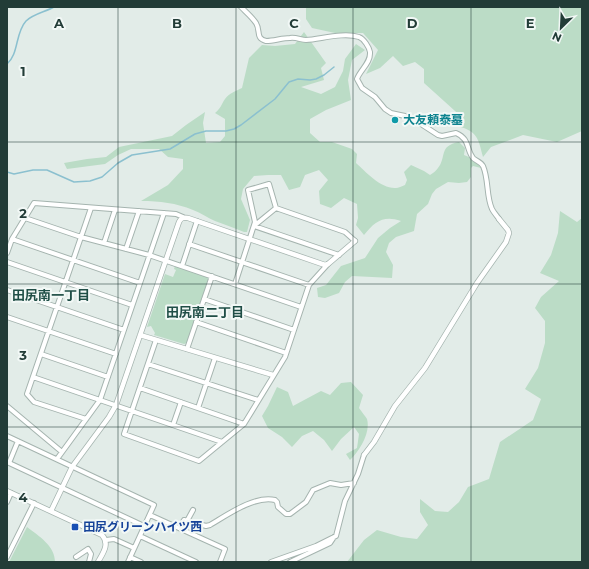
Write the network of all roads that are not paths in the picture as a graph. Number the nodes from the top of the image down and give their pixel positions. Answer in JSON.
{"nodes":[{"id":1,"x":241,"y":7,"type":"edge"},
{"id":2,"x":91,"y":208,"type":"junction"},
{"id":3,"x":276,"y":208,"type":"junction"},
{"id":4,"x":115,"y":210,"type":"junction"},
{"id":5,"x":139,"y":211,"type":"junction"},
{"id":6,"x":164,"y":213,"type":"junction"},
{"id":7,"x":25,"y":218,"type":"junction"},
{"id":8,"x":183,"y":218,"type":"junction"},
{"id":9,"x":499,"y":219,"type":"joint"},
{"id":10,"x":197,"y":221,"type":"junction"},
{"id":11,"x":254,"y":226,"type":"junction"},
{"id":12,"x":81,"y":237,"type":"junction"},
{"id":13,"x":12,"y":239,"type":"junction"},
{"id":14,"x":250,"y":239,"type":"junction"},
{"id":15,"x":354,"y":241,"type":"joint"},
{"id":16,"x":104,"y":243,"type":"junction"},
{"id":17,"x":189,"y":244,"type":"junction"},
{"id":18,"x":126,"y":249,"type":"junction"},
{"id":19,"x":7,"y":253,"type":"edge"},
{"id":20,"x":150,"y":255,"type":"junction"},
{"id":21,"x":339,"y":255,"type":"junction"},
{"id":22,"x":73,"y":260,"type":"junction"},
{"id":23,"x":165,"y":260,"type":"junction"},
{"id":24,"x":7,"y":262,"type":"edge"},
{"id":25,"x":242,"y":262,"type":"junction"},
{"id":26,"x":328,"y":264,"type":"junction"},
{"id":27,"x":182,"y":266,"type":"junction"},
{"id":28,"x":212,"y":276,"type":"junction"},
{"id":29,"x":66,"y":282,"type":"junction"},
{"id":30,"x":140,"y":283,"type":"junction"},
{"id":31,"x":235,"y":284,"type":"junction"},
{"id":32,"x":309,"y":285,"type":"junction"},
{"id":33,"x":7,"y":290,"type":"edge"},
{"id":34,"x":204,"y":299,"type":"junction"},
{"id":35,"x":132,"y":305,"type":"junction"},
{"id":36,"x":57,"y":307,"type":"junction"},
{"id":37,"x":301,"y":307,"type":"junction"},
{"id":38,"x":7,"y":317,"type":"edge"},
{"id":39,"x":196,"y":322,"type":"junction"},
{"id":40,"x":124,"y":330,"type":"junction"},
{"id":41,"x":294,"y":330,"type":"junction"},
{"id":42,"x":49,"y":331,"type":"junction"},
{"id":43,"x":140,"y":335,"type":"junction"},
{"id":44,"x":156,"y":340,"type":"junction"},
{"id":45,"x":187,"y":349,"type":"junction"},
{"id":46,"x":286,"y":353,"type":"junction"},
{"id":47,"x":41,"y":354,"type":"junction"},
{"id":48,"x":116,"y":354,"type":"junction"},
{"id":49,"x":216,"y":358,"type":"junction"},
{"id":50,"x":148,"y":364,"type":"junction"},
{"id":51,"x":272,"y":375,"type":"junction"},
{"id":52,"x":33,"y":377,"type":"junction"},
{"id":53,"x":108,"y":377,"type":"junction"},
{"id":54,"x":207,"y":383,"type":"junction"},
{"id":55,"x":140,"y":388,"type":"junction"},
{"id":56,"x":100,"y":400,"type":"junction"},
{"id":57,"x":258,"y":400,"type":"junction"},
{"id":58,"x":181,"y":402,"type":"junction"},
{"id":59,"x":116,"y":405,"type":"junction"},
{"id":60,"x":7,"y":406,"type":"edge"},
{"id":61,"x":198,"y":408,"type":"junction"},
{"id":62,"x":132,"y":411,"type":"junction"},
{"id":63,"x":86,"y":419,"type":"junction"},
{"id":64,"x":244,"y":424,"type":"junction"},
{"id":65,"x":174,"y":425,"type":"junction"},
{"id":66,"x":7,"y":436,"type":"edge"},
{"id":67,"x":18,"y":441,"type":"junction"},
{"id":68,"x":222,"y":442,"type":"junction"},
{"id":69,"x":62,"y":452,"type":"junction"},
{"id":70,"x":364,"y":455,"type":"joint"},
{"id":71,"x":57,"y":459,"type":"junction"},
{"id":72,"x":8,"y":463,"type":"edge"},
{"id":73,"x":72,"y":466,"type":"junction"},
{"id":74,"x":354,"y":483,"type":"junction"},
{"id":75,"x":62,"y":488,"type":"junction"},
{"id":76,"x":9,"y":492,"type":"edge"},
{"id":77,"x":7,"y":502,"type":"edge"},
{"id":78,"x":34,"y":503,"type":"junction"},
{"id":79,"x":193,"y":510,"type":"dead end"},
{"id":80,"x":51,"y":511,"type":"junction"},
{"id":81,"x":150,"y":515,"type":"junction"},
{"id":82,"x":187,"y":521,"type":"junction"},
{"id":83,"x":144,"y":526,"type":"junction"},
{"id":84,"x":179,"y":528,"type":"junction"},
{"id":85,"x":140,"y":536,"type":"junction"},
{"id":86,"x":334,"y":537,"type":"junction"},
{"id":87,"x":106,"y":540,"type":"junction"},
{"id":88,"x":9,"y":547,"type":"edge"},
{"id":89,"x":134,"y":548,"type":"junction"},
{"id":90,"x":7,"y":557,"type":"edge"},
{"id":91,"x":76,"y":557,"type":"dead end"},
{"id":92,"x":130,"y":557,"type":"junction"},
{"id":93,"x":89,"y":562,"type":"edge"},
{"id":94,"x":98,"y":562,"type":"edge"},
{"id":95,"x":128,"y":562,"type":"edge"},
{"id":96,"x":140,"y":562,"type":"edge"},
{"id":97,"x":196,"y":562,"type":"edge"},
{"id":98,"x":220,"y":562,"type":"edge"},
{"id":99,"x":271,"y":562,"type":"edge"},
{"id":100,"x":290,"y":562,"type":"edge"}],
"edges":[{"from":1,"to":9,"type":"street"},
{"from":2,"to":4,"type":"street"},
{"from":2,"to":7,"type":"street"},
{"from":2,"to":12,"type":"street"},
{"from":3,"to":11,"type":"street"},
{"from":3,"to":11,"type":"street"},
{"from":3,"to":15,"type":"street"},
{"from":4,"to":5,"type":"street"},
{"from":4,"to":16,"type":"street"},
{"from":5,"to":6,"type":"street"},
{"from":5,"to":18,"type":"street"},
{"from":6,"to":8,"type":"street"},
{"from":6,"to":20,"type":"street"},
{"from":7,"to":12,"type":"street"},
{"from":7,"to":13,"type":"street"},
{"from":8,"to":10,"type":"street"},
{"from":8,"to":23,"type":"street"},
{"from":9,"to":70,"type":"street"},
{"from":10,"to":14,"type":"street"},
{"from":10,"to":17,"type":"street"},
{"from":11,"to":14,"type":"street"},
{"from":11,"to":21,"type":"street"},
{"from":12,"to":16,"type":"street"},
{"from":12,"to":22,"type":"street"},
{"from":13,"to":19,"type":"street"},
{"from":13,"to":22,"type":"street"},
{"from":14,"to":25,"type":"street"},
{"from":14,"to":26,"type":"street"},
{"from":15,"to":21,"type":"street"},
{"from":16,"to":18,"type":"street"},
{"from":17,"to":25,"type":"street"},
{"from":17,"to":27,"type":"street"},
{"from":18,"to":20,"type":"street"},
{"from":20,"to":23,"type":"street"},
{"from":20,"to":30,"type":"street"},
{"from":21,"to":26,"type":"street"},
{"from":22,"to":29,"type":"street"},
{"from":22,"to":30,"type":"street"},
{"from":23,"to":27,"type":"street"},
{"from":23,"to":43,"type":"street"},
{"from":24,"to":29,"type":"street"},
{"from":25,"to":31,"type":"street"},
{"from":25,"to":32,"type":"street"},
{"from":26,"to":32,"type":"street"},
{"from":27,"to":28,"type":"street"},
{"from":28,"to":31,"type":"street"},
{"from":28,"to":34,"type":"street"},
{"from":29,"to":35,"type":"street"},
{"from":29,"to":36,"type":"street"},
{"from":30,"to":35,"type":"street"},
{"from":31,"to":37,"type":"street"},
{"from":32,"to":37,"type":"street"},
{"from":33,"to":36,"type":"street"},
{"from":34,"to":39,"type":"street"},
{"from":34,"to":41,"type":"street"},
{"from":35,"to":40,"type":"street"},
{"from":36,"to":40,"type":"street"},
{"from":36,"to":42,"type":"street"},
{"from":37,"to":41,"type":"street"},
{"from":38,"to":42,"type":"street"},
{"from":39,"to":45,"type":"street"},
{"from":39,"to":46,"type":"street"},
{"from":40,"to":48,"type":"street"},
{"from":41,"to":46,"type":"street"},
{"from":42,"to":47,"type":"street"},
{"from":42,"to":48,"type":"street"},
{"from":43,"to":44,"type":"street"},
{"from":43,"to":59,"type":"street"},
{"from":44,"to":45,"type":"street"},
{"from":44,"to":50,"type":"street"},
{"from":45,"to":49,"type":"street"},
{"from":46,"to":51,"type":"street"},
{"from":47,"to":52,"type":"street"},
{"from":47,"to":53,"type":"street"},
{"from":48,"to":53,"type":"street"},
{"from":49,"to":51,"type":"street"},
{"from":49,"to":54,"type":"street"},
{"from":50,"to":54,"type":"street"},
{"from":50,"to":55,"type":"street"},
{"from":51,"to":57,"type":"street"},
{"from":52,"to":56,"type":"street"},
{"from":52,"to":63,"type":"street"},
{"from":53,"to":56,"type":"street"},
{"from":54,"to":57,"type":"street"},
{"from":54,"to":61,"type":"street"},
{"from":55,"to":58,"type":"street"},
{"from":55,"to":62,"type":"street"},
{"from":56,"to":59,"type":"street"},
{"from":56,"to":63,"type":"street"},
{"from":57,"to":64,"type":"street"},
{"from":58,"to":61,"type":"street"},
{"from":58,"to":65,"type":"street"},
{"from":59,"to":62,"type":"street"},
{"from":59,"to":73,"type":"street"},
{"from":60,"to":69,"type":"street"},
{"from":61,"to":64,"type":"street"},
{"from":62,"to":65,"type":"street"},
{"from":62,"to":68,"type":"street"},
{"from":63,"to":69,"type":"street"},
{"from":64,"to":68,"type":"street"},
{"from":65,"to":68,"type":"street"},
{"from":66,"to":67,"type":"street"},
{"from":67,"to":71,"type":"street"},
{"from":67,"to":72,"type":"street"},
{"from":69,"to":71,"type":"street"},
{"from":70,"to":74,"type":"street"},
{"from":71,"to":73,"type":"street"},
{"from":72,"to":75,"type":"street"},
{"from":73,"to":75,"type":"street"},
{"from":73,"to":81,"type":"street"},
{"from":74,"to":82,"type":"street"},
{"from":74,"to":86,"type":"street"},
{"from":75,"to":80,"type":"street"},
{"from":75,"to":83,"type":"street"},
{"from":76,"to":77,"type":"street"},
{"from":76,"to":78,"type":"street"},
{"from":78,"to":80,"type":"street"},
{"from":78,"to":88,"type":"street"},
{"from":79,"to":82,"type":"street"},
{"from":80,"to":87,"type":"street"},
{"from":81,"to":83,"type":"street"},
{"from":81,"to":84,"type":"street"},
{"from":82,"to":84,"type":"street"},
{"from":83,"to":85,"type":"street"},
{"from":84,"to":98,"type":"street"},
{"from":85,"to":89,"type":"street"},
{"from":85,"to":97,"type":"street"},
{"from":86,"to":99,"type":"street"},
{"from":86,"to":100,"type":"street"},
{"from":87,"to":89,"type":"street"},
{"from":87,"to":94,"type":"street"},
{"from":88,"to":90,"type":"street"},
{"from":89,"to":92,"type":"street"},
{"from":91,"to":93,"type":"street"},
{"from":92,"to":95,"type":"street"},
{"from":92,"to":96,"type":"street"}]}
